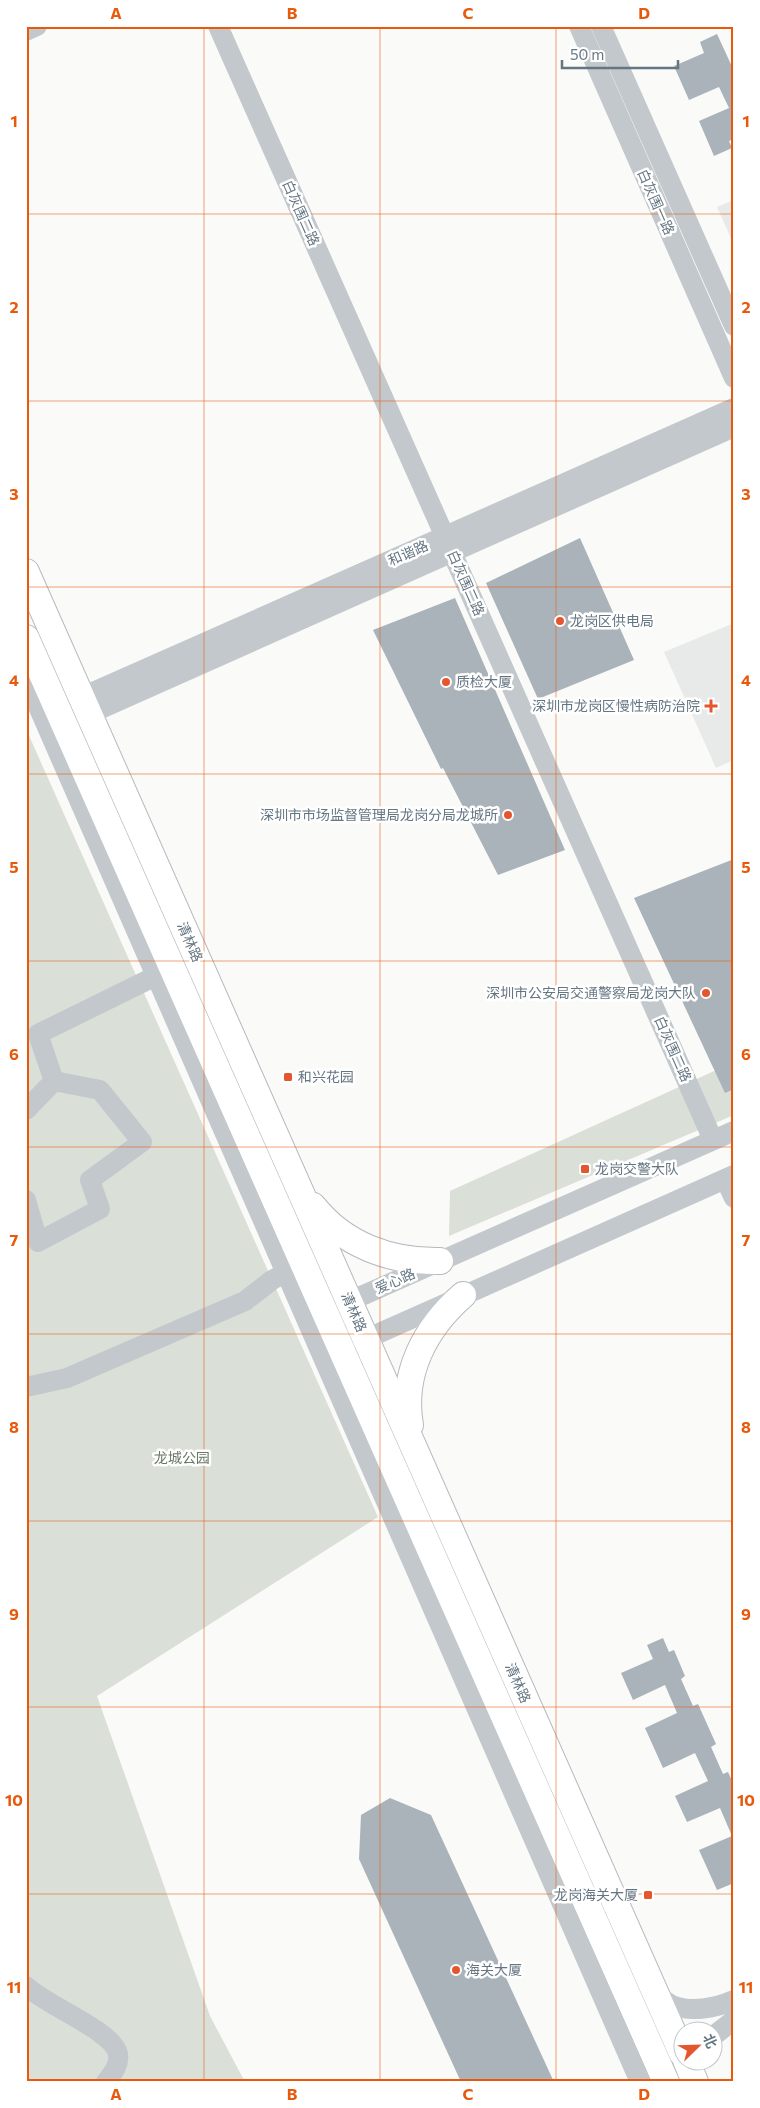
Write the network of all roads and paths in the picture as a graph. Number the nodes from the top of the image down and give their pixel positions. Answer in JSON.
{"nodes":[{"id":1,"x":37,"y":26,"type":"edge"},
{"id":2,"x":218,"y":26,"type":"edge"},
{"id":3,"x":579,"y":26,"type":"edge"},
{"id":4,"x":601,"y":26,"type":"edge"},
{"id":5,"x":26,"y":31,"type":"edge"},
{"id":6,"x":734,"y":326,"type":"edge"},
{"id":7,"x":734,"y":378,"type":"edge"},
{"id":8,"x":734,"y":408,"type":"edge"},
{"id":9,"x":734,"y":427,"type":"edge"},
{"id":10,"x":448,"y":544,"type":"junction"},
{"id":11,"x":26,"y":572,"type":"edge"},
{"id":12,"x":26,"y":638,"type":"edge"},
{"id":13,"x":26,"y":679,"type":"edge"},
{"id":14,"x":86,"y":706,"type":"junction"},
{"id":15,"x":164,"y":972,"type":"junction"},
{"id":16,"x":54,"y":1081,"type":"junction"},
{"id":17,"x":26,"y":1110,"type":"edge"},
{"id":18,"x":734,"y":1131,"type":"edge"},
{"id":19,"x":713,"y":1140,"type":"junction"},
{"id":20,"x":729,"y":1177,"type":"edge"},
{"id":21,"x":299,"y":1187,"type":"junction"},
{"id":22,"x":734,"y":1198,"type":"edge"},
{"id":23,"x":26,"y":1200,"type":"edge"},
{"id":24,"x":440,"y":1261,"type":"junction"},
{"id":25,"x":285,"y":1273,"type":"junction"},
{"id":26,"x":463,"y":1295,"type":"junction"},
{"id":27,"x":350,"y":1301,"type":"junction"},
{"id":28,"x":333,"y":1332,"type":"junction"},
{"id":29,"x":366,"y":1339,"type":"junction"},
{"id":30,"x":26,"y":1387,"type":"edge"},
{"id":31,"x":413,"y":1445,"type":"junction"},
{"id":32,"x":26,"y":1986,"type":"edge"},
{"id":33,"x":656,"y":1994,"type":"junction"},
{"id":34,"x":734,"y":2000,"type":"edge"},
{"id":35,"x":734,"y":2020,"type":"edge"},
{"id":36,"x":722,"y":2029,"type":"edge"},
{"id":37,"x":672,"y":2030,"type":"edge"},
{"id":38,"x":106,"y":2082,"type":"edge"},
{"id":39,"x":640,"y":2082,"type":"edge"},
{"id":40,"x":666,"y":2082,"type":"edge"}],
"edges":[{"from":1,"to":5,"type":"street"},
{"from":2,"to":10,"type":"street","name":"白灰围二路"},
{"from":3,"to":7,"type":"street","name":"白灰围一路"},
{"from":4,"to":6,"type":"street","name":"白灰围一路"},
{"from":8,"to":10,"type":"street","name":"和谐路"},
{"from":9,"to":10,"type":"street","name":"和谐路"},
{"from":10,"to":14,"type":"street","name":"和谐路"},
{"from":10,"to":19,"type":"street","name":"白灰围二路"},
{"from":11,"to":14,"type":"main road","name":"清林路"},
{"from":12,"to":15,"type":"main road","name":"清林路"},
{"from":13,"to":15,"type":"street"},
{"from":14,"to":21,"type":"main road","name":"清林路"},
{"from":15,"to":16,"type":"street"},
{"from":15,"to":25,"type":"street"},
{"from":15,"to":28,"type":"main road","name":"清林路"},
{"from":16,"to":17,"type":"street"},
{"from":16,"to":23,"type":"street"},
{"from":18,"to":19,"type":"street","name":"爱心路"},
{"from":19,"to":24,"type":"street","name":"爱心路"},
{"from":20,"to":22,"type":"street"},
{"from":20,"to":26,"type":"street"},
{"from":21,"to":24,"type":"main road"},
{"from":21,"to":27,"type":"main road","name":"清林路"},
{"from":24,"to":27,"type":"street","name":"爱心路"},
{"from":25,"to":30,"type":"street"},
{"from":25,"to":39,"type":"street"},
{"from":26,"to":29,"type":"street"},
{"from":26,"to":31,"type":"main road"},
{"from":27,"to":28,"type":"street"},
{"from":27,"to":29,"type":"main road","name":"清林路"},
{"from":28,"to":29,"type":"street"},
{"from":28,"to":40,"type":"main road","name":"清林路"},
{"from":29,"to":31,"type":"main road","name":"清林路"},
{"from":31,"to":33,"type":"main road","name":"清林路"},
{"from":32,"to":38,"type":"street"},
{"from":33,"to":34,"type":"street"},
{"from":33,"to":37,"type":"main road","name":"清林路"},
{"from":35,"to":36,"type":"street"}]}
